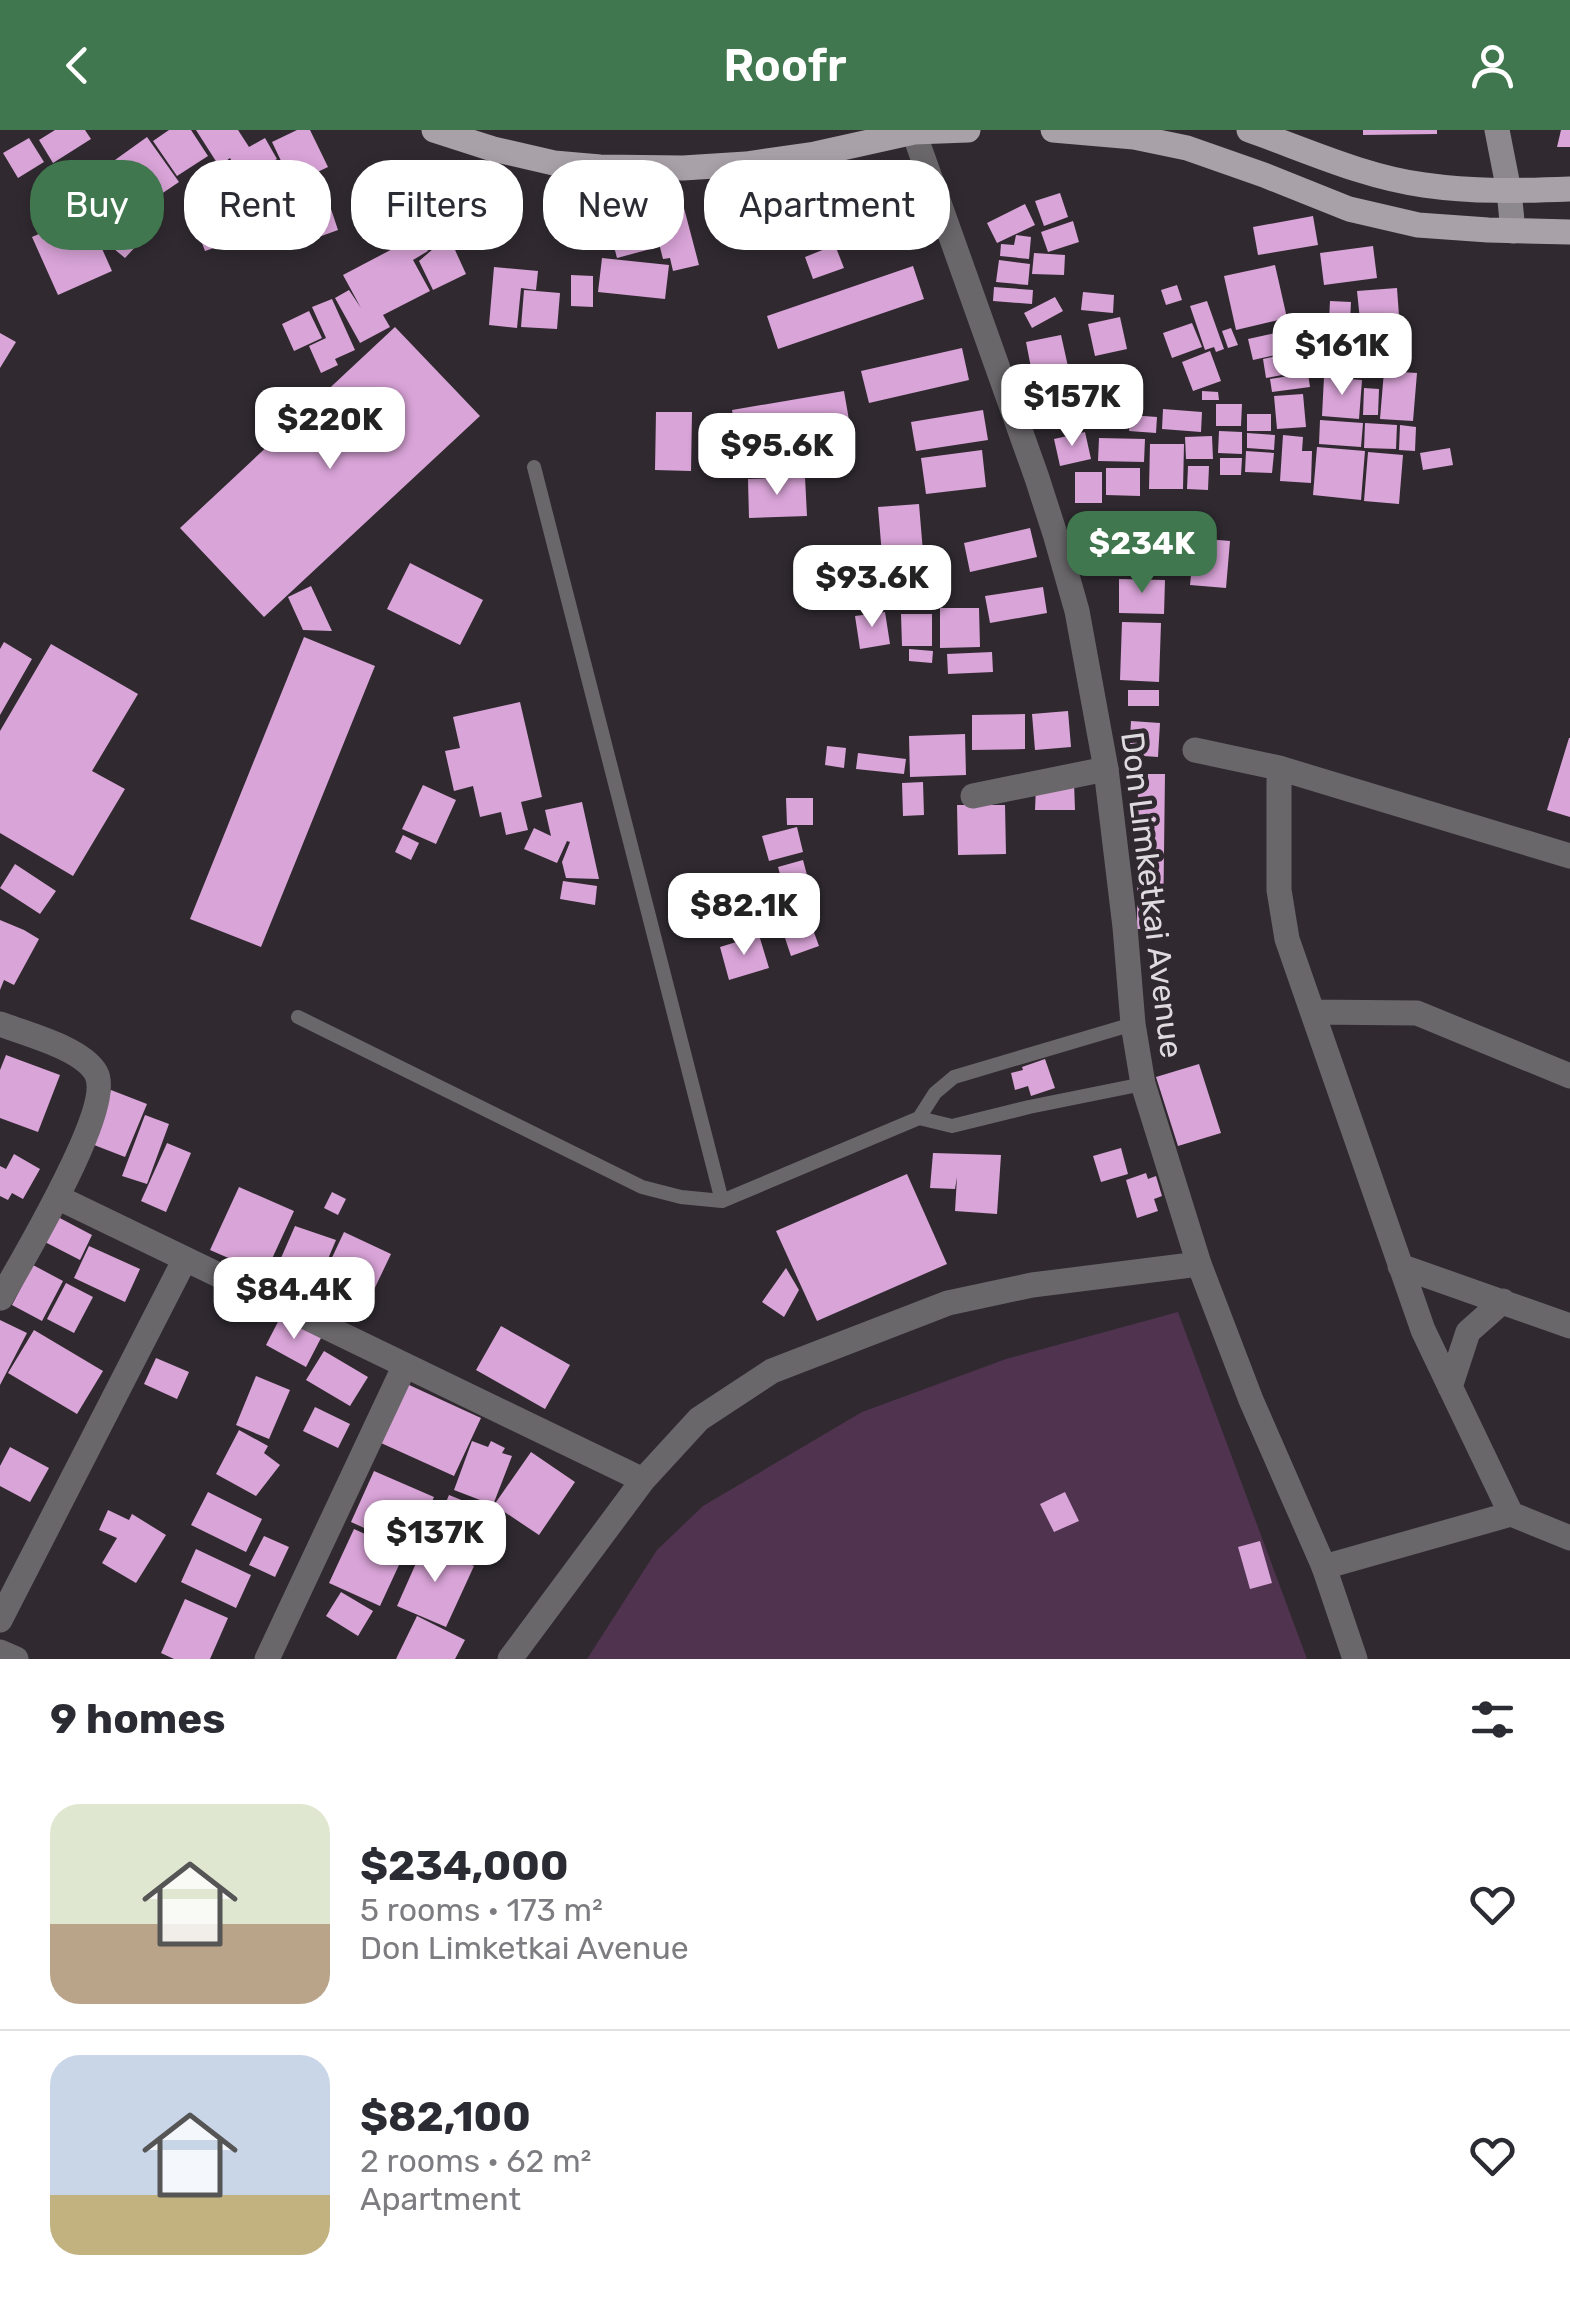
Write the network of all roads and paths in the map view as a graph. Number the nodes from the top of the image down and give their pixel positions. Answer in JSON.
{"nodes":[{"id":1,"x":434,"y":130,"type":"edge"},
{"id":2,"x":968,"y":130,"type":"edge"},
{"id":3,"x":1053,"y":130,"type":"edge"},
{"id":4,"x":1249,"y":130,"type":"edge"},
{"id":5,"x":1497,"y":130,"type":"edge"},
{"id":6,"x":914,"y":131,"type":"edge"},
{"id":7,"x":1570,"y":190,"type":"edge"},
{"id":8,"x":1509,"y":191,"type":"junction"},
{"id":9,"x":1513,"y":230,"type":"junction"},
{"id":10,"x":1570,"y":232,"type":"edge"},
{"id":11,"x":534,"y":466,"type":"dead end"},
{"id":12,"x":1195,"y":750,"type":"dead end"},
{"id":13,"x":1279,"y":768,"type":"junction"},
{"id":14,"x":1106,"y":769,"type":"junction"},
{"id":15,"x":974,"y":796,"type":"dead end"},
{"id":16,"x":1570,"y":856,"type":"edge"},
{"id":17,"x":1312,"y":1012,"type":"junction"},
{"id":18,"x":298,"y":1016,"type":"dead end"},
{"id":19,"x":0,"y":1024,"type":"edge"},
{"id":20,"x":1133,"y":1024,"type":"junction"},
{"id":21,"x":1570,"y":1076,"type":"edge"},
{"id":22,"x":1142,"y":1084,"type":"junction"},
{"id":23,"x":919,"y":1118,"type":"junction"},
{"id":24,"x":57,"y":1196,"type":"junction"},
{"id":25,"x":722,"y":1201,"type":"junction"},
{"id":26,"x":185,"y":1258,"type":"junction"},
{"id":27,"x":1199,"y":1264,"type":"junction"},
{"id":28,"x":1400,"y":1266,"type":"junction"},
{"id":29,"x":1,"y":1298,"type":"edge"},
{"id":30,"x":1503,"y":1301,"type":"junction"},
{"id":31,"x":1570,"y":1326,"type":"edge"},
{"id":32,"x":406,"y":1365,"type":"junction"},
{"id":33,"x":1450,"y":1387,"type":"junction"},
{"id":34,"x":643,"y":1480,"type":"junction"},
{"id":35,"x":1511,"y":1514,"type":"junction"},
{"id":36,"x":1570,"y":1538,"type":"edge"},
{"id":37,"x":1324,"y":1566,"type":"junction"},
{"id":38,"x":0,"y":1620,"type":"edge"},
{"id":39,"x":0,"y":1652,"type":"edge"},
{"id":40,"x":16,"y":1659,"type":"edge"},
{"id":41,"x":267,"y":1659,"type":"edge"},
{"id":42,"x":510,"y":1659,"type":"edge"},
{"id":43,"x":1355,"y":1659,"type":"edge"}],
"edges":[{"from":1,"to":6,"type":"main road"},
{"from":2,"to":6,"type":"main road"},
{"from":3,"to":9,"type":"main road"},
{"from":4,"to":8,"type":"main road"},
{"from":5,"to":8,"type":"main road"},
{"from":6,"to":14,"type":"street","name":"Don Limketkai Avenue"},
{"from":7,"to":8,"type":"main road"},
{"from":8,"to":9,"type":"main road"},
{"from":9,"to":10,"type":"main road"},
{"from":11,"to":25,"type":"lane"},
{"from":12,"to":13,"type":"street"},
{"from":13,"to":16,"type":"street"},
{"from":13,"to":17,"type":"street"},
{"from":14,"to":15,"type":"street"},
{"from":14,"to":20,"type":"street","name":"Don Limketkai Avenue"},
{"from":17,"to":21,"type":"street"},
{"from":17,"to":28,"type":"street"},
{"from":18,"to":25,"type":"lane"},
{"from":19,"to":24,"type":"street"},
{"from":20,"to":22,"type":"street","name":"Don Limketkai Avenue"},
{"from":20,"to":23,"type":"lane"},
{"from":22,"to":23,"type":"lane"},
{"from":22,"to":27,"type":"street","name":"Don Limketkai Avenue"},
{"from":23,"to":25,"type":"lane"},
{"from":24,"to":26,"type":"street"},
{"from":24,"to":29,"type":"street"},
{"from":26,"to":32,"type":"street"},
{"from":26,"to":38,"type":"street"},
{"from":27,"to":34,"type":"street"},
{"from":27,"to":37,"type":"street","name":"Don Limketkai Avenue"},
{"from":28,"to":30,"type":"street"},
{"from":28,"to":33,"type":"street"},
{"from":30,"to":31,"type":"street"},
{"from":30,"to":33,"type":"street"},
{"from":32,"to":34,"type":"street"},
{"from":32,"to":41,"type":"street"},
{"from":33,"to":35,"type":"street"},
{"from":34,"to":42,"type":"street"},
{"from":35,"to":36,"type":"street"},
{"from":35,"to":37,"type":"street"},
{"from":37,"to":43,"type":"street","name":"Don Limketkai Avenue"},
{"from":39,"to":40,"type":"street"}]}
